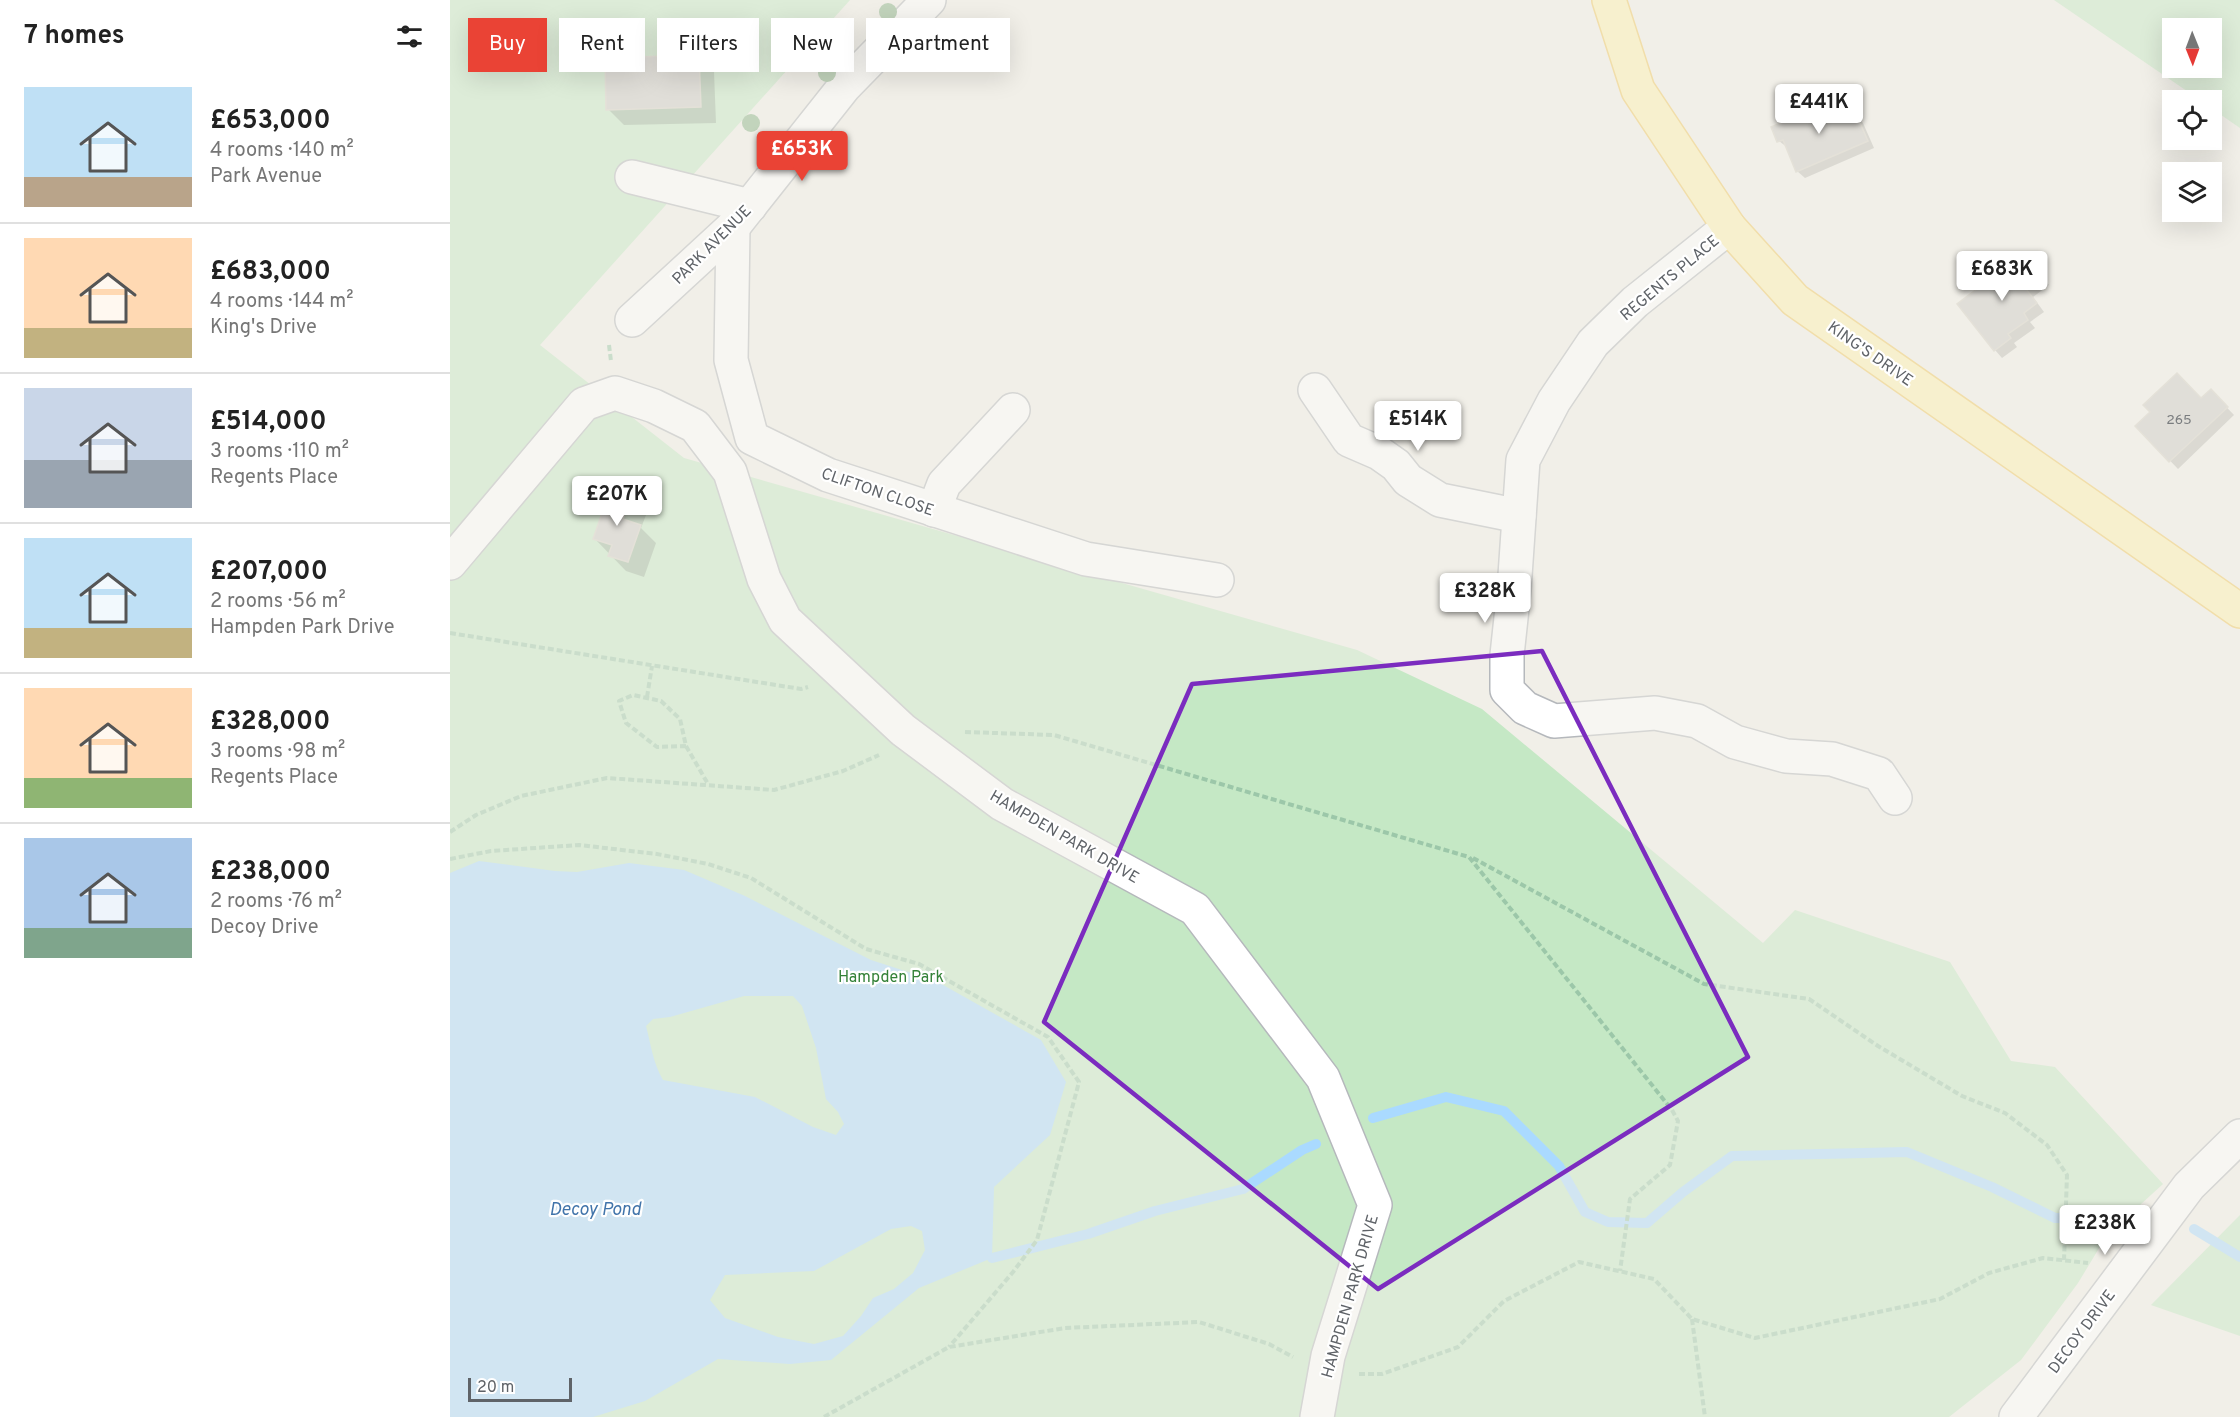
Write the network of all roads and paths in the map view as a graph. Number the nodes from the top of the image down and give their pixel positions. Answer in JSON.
{"nodes":[{"id":1,"x":929,"y":0,"type":"edge"},
{"id":2,"x":1609,"y":0,"type":"edge"},
{"id":3,"x":632,"y":177,"type":"dead end"},
{"id":4,"x":741,"y":217,"type":"junction"},
{"id":5,"x":1729,"y":227,"type":"junction"},
{"id":6,"x":632,"y":321,"type":"joint"},
{"id":7,"x":1315,"y":390,"type":"dead end"},
{"id":8,"x":615,"y":393,"type":"junction"},
{"id":9,"x":1012,"y":410,"type":"dead end"},
{"id":10,"x":934,"y":510,"type":"junction"},
{"id":11,"x":1519,"y":516,"type":"junction"},
{"id":12,"x":450,"y":564,"type":"edge"},
{"id":13,"x":1217,"y":580,"type":"dead end"},
{"id":14,"x":2240,"y":611,"type":"edge"},
{"id":15,"x":450,"y":633,"type":"edge"},
{"id":16,"x":652,"y":666,"type":"junction"},
{"id":17,"x":801,"y":689,"type":"dead end"},
{"id":18,"x":647,"y":698,"type":"junction"},
{"id":19,"x":903,"y":730,"type":"junction"},
{"id":20,"x":961,"y":732,"type":"dead end"},
{"id":21,"x":686,"y":746,"type":"junction"},
{"id":22,"x":708,"y":785,"type":"junction"},
{"id":23,"x":1895,"y":798,"type":"dead end"},
{"id":24,"x":450,"y":832,"type":"edge"},
{"id":25,"x":1469,"y":856,"type":"junction"},
{"id":26,"x":450,"y":859,"type":"edge"},
{"id":27,"x":2240,"y":1136,"type":"edge"},
{"id":28,"x":2064,"y":1260,"type":"junction"},
{"id":29,"x":2127,"y":1269,"type":"junction"},
{"id":30,"x":1620,"y":1272,"type":"junction"},
{"id":31,"x":1692,"y":1319,"type":"junction"},
{"id":32,"x":949,"y":1347,"type":"junction"},
{"id":33,"x":1324,"y":1375,"type":"junction"},
{"id":34,"x":824,"y":1417,"type":"edge"},
{"id":35,"x":1317,"y":1417,"type":"edge"},
{"id":36,"x":1705,"y":1417,"type":"edge"},
{"id":37,"x":2016,"y":1417,"type":"edge"}],
"edges":[{"from":1,"to":4,"type":"street","name":"PARK AVENUE"},
{"from":2,"to":5,"type":"main road","name":"KING'S DRIVE"},
{"from":3,"to":4,"type":"street"},
{"from":4,"to":6,"type":"street","name":"PARK AVENUE"},
{"from":4,"to":10,"type":"street","name":"CLIFTON CLOSE"},
{"from":5,"to":11,"type":"street","name":"REGENTS PLACE"},
{"from":5,"to":14,"type":"main road","name":"KING'S DRIVE"},
{"from":6,"to":8,"type":"path"},
{"from":7,"to":11,"type":"street"},
{"from":8,"to":12,"type":"street"},
{"from":8,"to":19,"type":"street","name":"HAMPDEN PARK DRIVE"},
{"from":9,"to":10,"type":"street"},
{"from":10,"to":13,"type":"street","name":"CLIFTON CLOSE"},
{"from":11,"to":23,"type":"street","name":"REGENTS PLACE"},
{"from":15,"to":16,"type":"path"},
{"from":16,"to":17,"type":"path"},
{"from":16,"to":18,"type":"path"},
{"from":18,"to":21,"type":"path"},
{"from":18,"to":21,"type":"path"},
{"from":19,"to":22,"type":"path"},
{"from":19,"to":33,"type":"street","name":"HAMPDEN PARK DRIVE"},
{"from":20,"to":25,"type":"path"},
{"from":21,"to":22,"type":"path"},
{"from":22,"to":24,"type":"path"},
{"from":25,"to":28,"type":"path"},
{"from":25,"to":30,"type":"path"},
{"from":26,"to":32,"type":"path"},
{"from":27,"to":29,"type":"street","name":"DECOY DRIVE"},
{"from":28,"to":29,"type":"path"},
{"from":28,"to":31,"type":"path"},
{"from":29,"to":37,"type":"street","name":"DECOY DRIVE"},
{"from":30,"to":31,"type":"path"},
{"from":30,"to":33,"type":"path"},
{"from":31,"to":36,"type":"path"},
{"from":32,"to":33,"type":"path"},
{"from":32,"to":34,"type":"path"},
{"from":33,"to":35,"type":"street","name":"HAMPDEN PARK DRIVE"}]}
